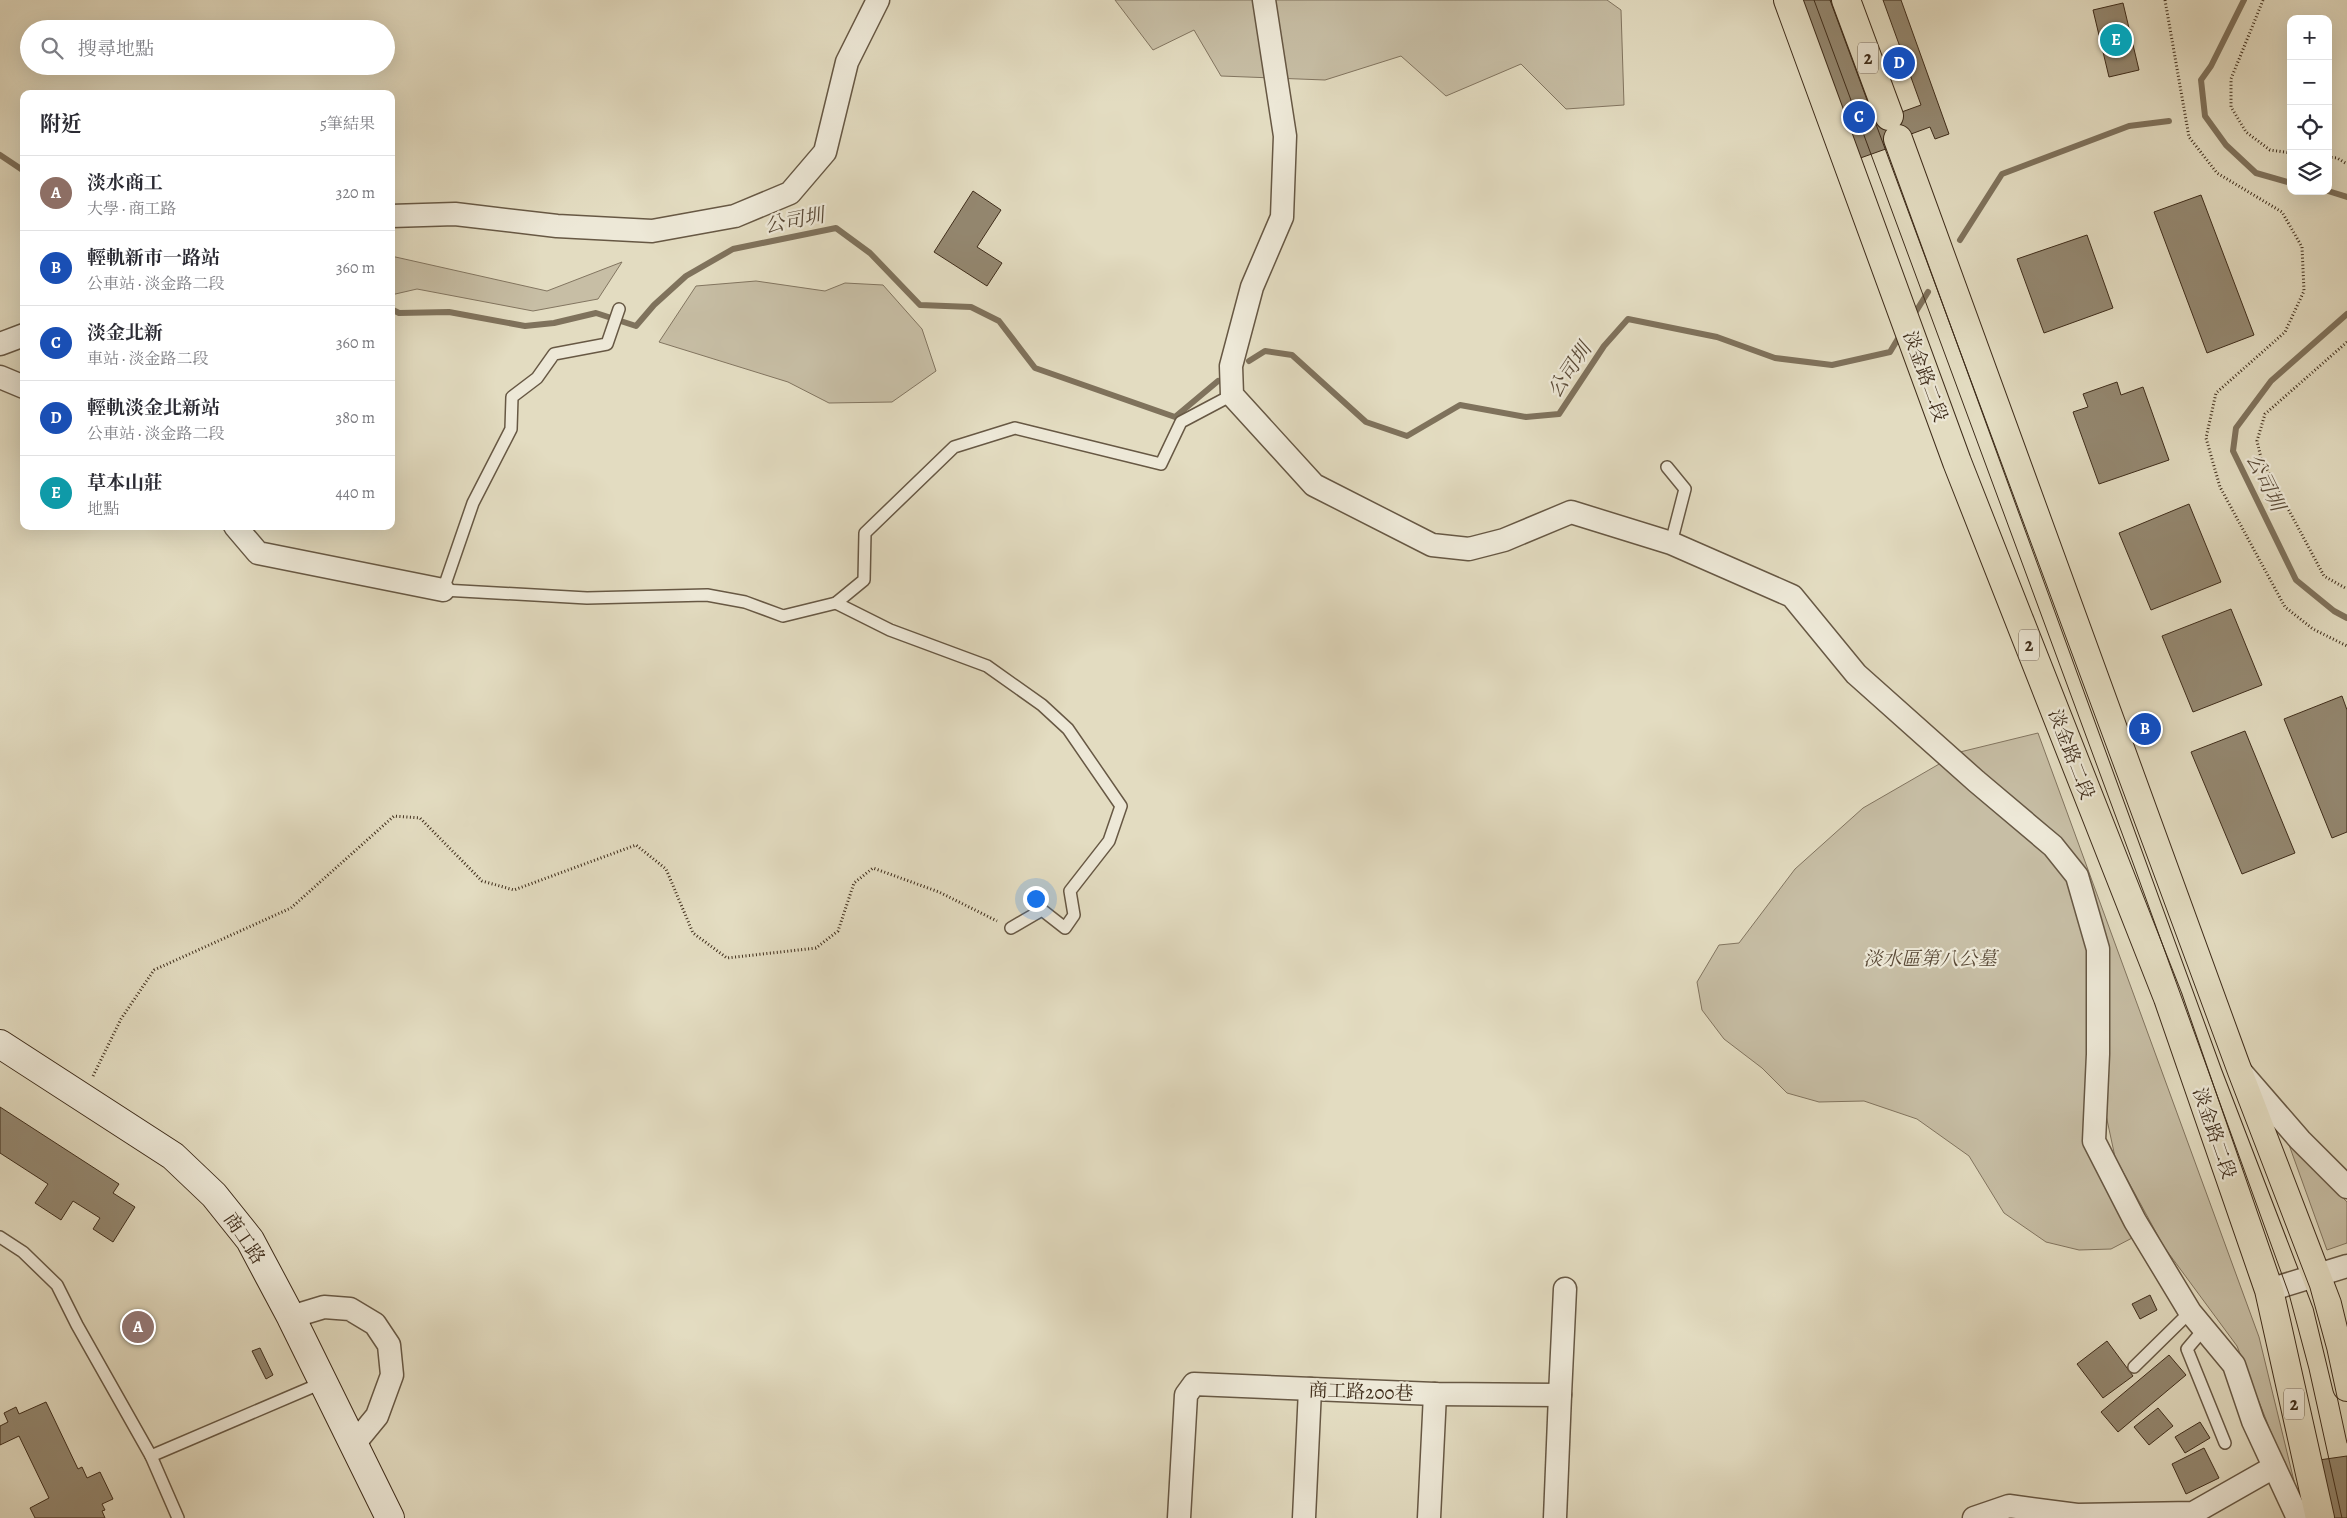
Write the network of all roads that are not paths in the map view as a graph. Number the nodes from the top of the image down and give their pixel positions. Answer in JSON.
{"nodes":[{"id":1,"x":878,"y":0,"type":"edge"},
{"id":2,"x":1264,"y":0,"type":"edge"},
{"id":3,"x":1788,"y":0,"type":"edge"},
{"id":4,"x":1846,"y":0,"type":"edge"},
{"id":5,"x":395,"y":216,"type":"edge"},
{"id":6,"x":619,"y":309,"type":"dead end"},
{"id":7,"x":20,"y":336,"type":"edge"},
{"id":8,"x":0,"y":344,"type":"edge"},
{"id":9,"x":0,"y":377,"type":"edge"},
{"id":10,"x":20,"y":385,"type":"edge"},
{"id":11,"x":1232,"y":395,"type":"junction"},
{"id":12,"x":1667,"y":467,"type":"dead end"},
{"id":13,"x":238,"y":530,"type":"edge"},
{"id":14,"x":1671,"y":543,"type":"junction"},
{"id":15,"x":444,"y":590,"type":"junction"},
{"id":16,"x":836,"y":602,"type":"junction"},
{"id":17,"x":1011,"y":928,"type":"road end"},
{"id":18,"x":0,"y":1044,"type":"edge"},
{"id":19,"x":2235,"y":1064,"type":"junction"},
{"id":20,"x":2347,"y":1187,"type":"edge"},
{"id":21,"x":0,"y":1237,"type":"edge"},
{"id":22,"x":2347,"y":1266,"type":"edge"},
{"id":23,"x":2316,"y":1275,"type":"junction"},
{"id":24,"x":1565,"y":1289,"type":"dead end"},
{"id":25,"x":2269,"y":1290,"type":"junction"},
{"id":26,"x":292,"y":1317,"type":"junction"},
{"id":27,"x":2197,"y":1320,"type":"junction"},
{"id":28,"x":2134,"y":1367,"type":"dead end"},
{"id":29,"x":324,"y":1382,"type":"junction"},
{"id":30,"x":2347,"y":1387,"type":"edge"},
{"id":31,"x":1310,"y":1389,"type":"junction"},
{"id":32,"x":1435,"y":1394,"type":"junction"},
{"id":33,"x":1560,"y":1395,"type":"junction"},
{"id":34,"x":2225,"y":1443,"type":"dead end"},
{"id":35,"x":354,"y":1444,"type":"junction"},
{"id":36,"x":151,"y":1456,"type":"junction"},
{"id":37,"x":2274,"y":1467,"type":"junction"},
{"id":38,"x":178,"y":1518,"type":"edge"},
{"id":39,"x":390,"y":1518,"type":"edge"},
{"id":40,"x":1179,"y":1518,"type":"edge"},
{"id":41,"x":1304,"y":1518,"type":"edge"},
{"id":42,"x":1429,"y":1518,"type":"edge"},
{"id":43,"x":1555,"y":1518,"type":"edge"},
{"id":44,"x":1974,"y":1518,"type":"edge"},
{"id":45,"x":2298,"y":1518,"type":"edge"},
{"id":46,"x":2320,"y":1518,"type":"edge"}],
"edges":[{"from":1,"to":5,"type":"street"},
{"from":2,"to":11,"type":"street"},
{"from":3,"to":25,"type":"main road","name":"淡金路二段","number":"2"},
{"from":4,"to":19,"type":"main road","number":"2"},
{"from":6,"to":15,"type":"lane"},
{"from":7,"to":8,"type":"street"},
{"from":9,"to":10,"type":"street"},
{"from":11,"to":14,"type":"street"},
{"from":11,"to":16,"type":"lane"},
{"from":12,"to":14,"type":"lane"},
{"from":13,"to":15,"type":"street"},
{"from":14,"to":27,"type":"street"},
{"from":15,"to":16,"type":"lane"},
{"from":16,"to":17,"type":"lane"},
{"from":18,"to":26,"type":"street","name":"商工路"},
{"from":19,"to":20,"type":"street"},
{"from":19,"to":23,"type":"main road","number":"2"},
{"from":21,"to":36,"type":"lane"},
{"from":22,"to":23,"type":"street"},
{"from":23,"to":25,"type":"street"},
{"from":23,"to":30,"type":"main road","number":"2"},
{"from":24,"to":33,"type":"street"},
{"from":25,"to":46,"type":"main road","name":"淡金路二段","number":"2"},
{"from":26,"to":29,"type":"street","name":"商工路"},
{"from":26,"to":35,"type":"street"},
{"from":27,"to":28,"type":"lane"},
{"from":27,"to":34,"type":"lane"},
{"from":27,"to":37,"type":"street"},
{"from":29,"to":35,"type":"street","name":"商工路"},
{"from":29,"to":36,"type":"lane"},
{"from":31,"to":32,"type":"street","name":"商工路200巷"},
{"from":31,"to":40,"type":"street","name":"商工路200巷"},
{"from":31,"to":41,"type":"street"},
{"from":32,"to":33,"type":"street","name":"商工路200巷"},
{"from":32,"to":42,"type":"street"},
{"from":33,"to":43,"type":"street"},
{"from":35,"to":39,"type":"street","name":"商工路"},
{"from":36,"to":38,"type":"lane"},
{"from":37,"to":44,"type":"street"},
{"from":37,"to":45,"type":"street"}]}
